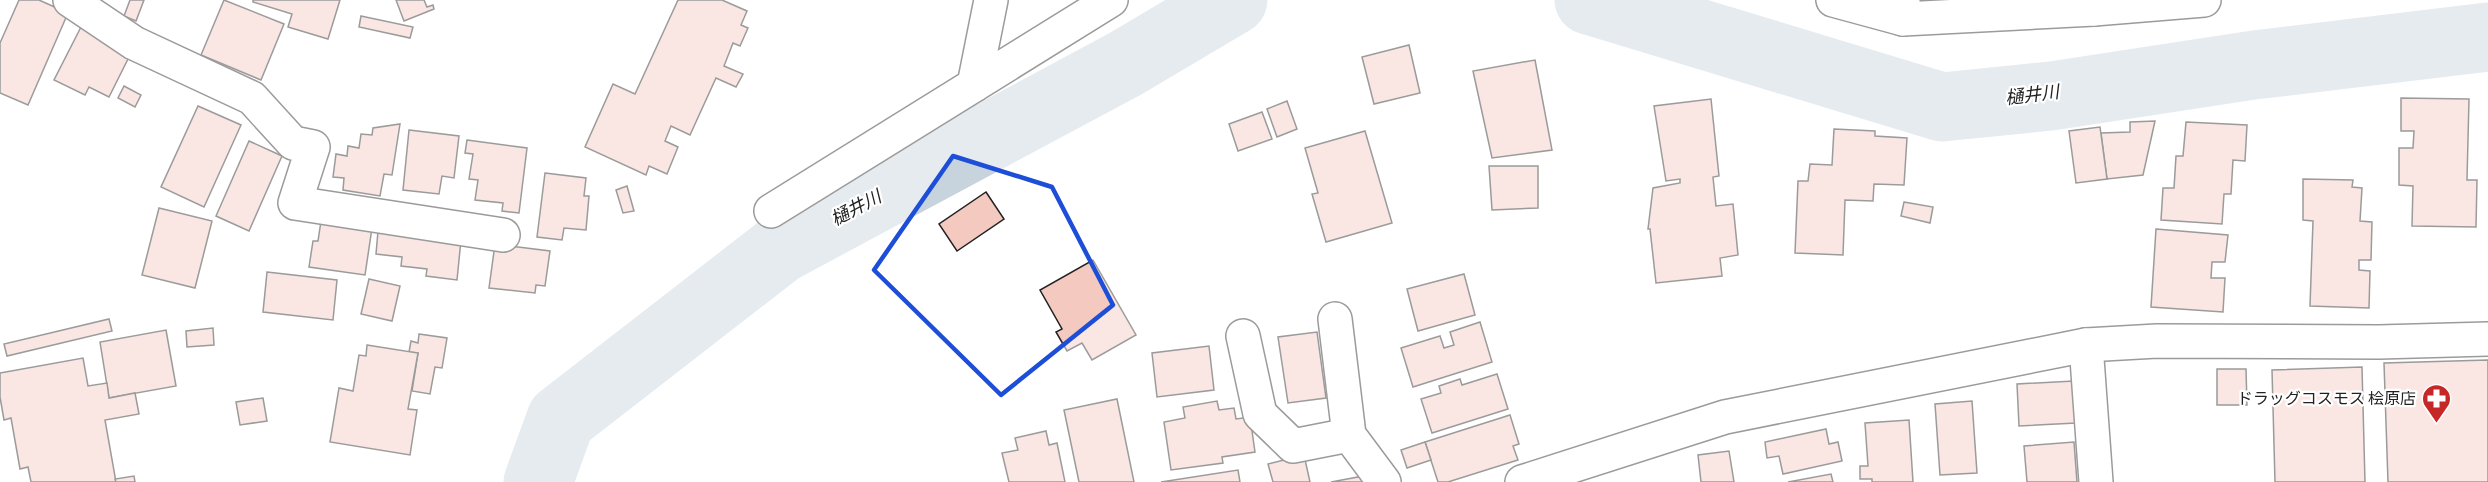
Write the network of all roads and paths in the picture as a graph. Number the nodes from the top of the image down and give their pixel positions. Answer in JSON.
{"nodes":[{"id":1,"x":70,"y":0,"type":"edge"},
{"id":2,"x":991,"y":0,"type":"edge"},
{"id":3,"x":1833,"y":0,"type":"edge"},
{"id":4,"x":2204,"y":0,"type":"edge"},
{"id":5,"x":2094,"y":4,"type":"edge"},
{"id":6,"x":1096,"y":5,"type":"edge"},
{"id":7,"x":1903,"y":10,"type":"edge"},
{"id":8,"x":975,"y":85,"type":"junction"},
{"id":9,"x":771,"y":211,"type":"dead end"},
{"id":10,"x":502,"y":235,"type":"dead end"},
{"id":11,"x":1335,"y":319,"type":"dead end"},
{"id":12,"x":1243,"y":336,"type":"dead end"},
{"id":13,"x":2488,"y":339,"type":"edge"},
{"id":14,"x":2086,"y":345,"type":"junction"},
{"id":15,"x":1349,"y":435,"type":"junction"},
{"id":16,"x":1384,"y":482,"type":"edge"},
{"id":17,"x":1522,"y":482,"type":"edge"},
{"id":18,"x":2096,"y":482,"type":"edge"}],
"edges":[{"from":1,"to":10,"type":"street"},
{"from":2,"to":8,"type":"street"},
{"from":3,"to":7,"type":"street"},
{"from":4,"to":5,"type":"street"},
{"from":5,"to":7,"type":"street"},
{"from":6,"to":8,"type":"street"},
{"from":8,"to":9,"type":"street"},
{"from":11,"to":15,"type":"street"},
{"from":12,"to":15,"type":"street"},
{"from":13,"to":14,"type":"street"},
{"from":14,"to":17,"type":"street"},
{"from":14,"to":18,"type":"street"},
{"from":15,"to":16,"type":"street"}]}
